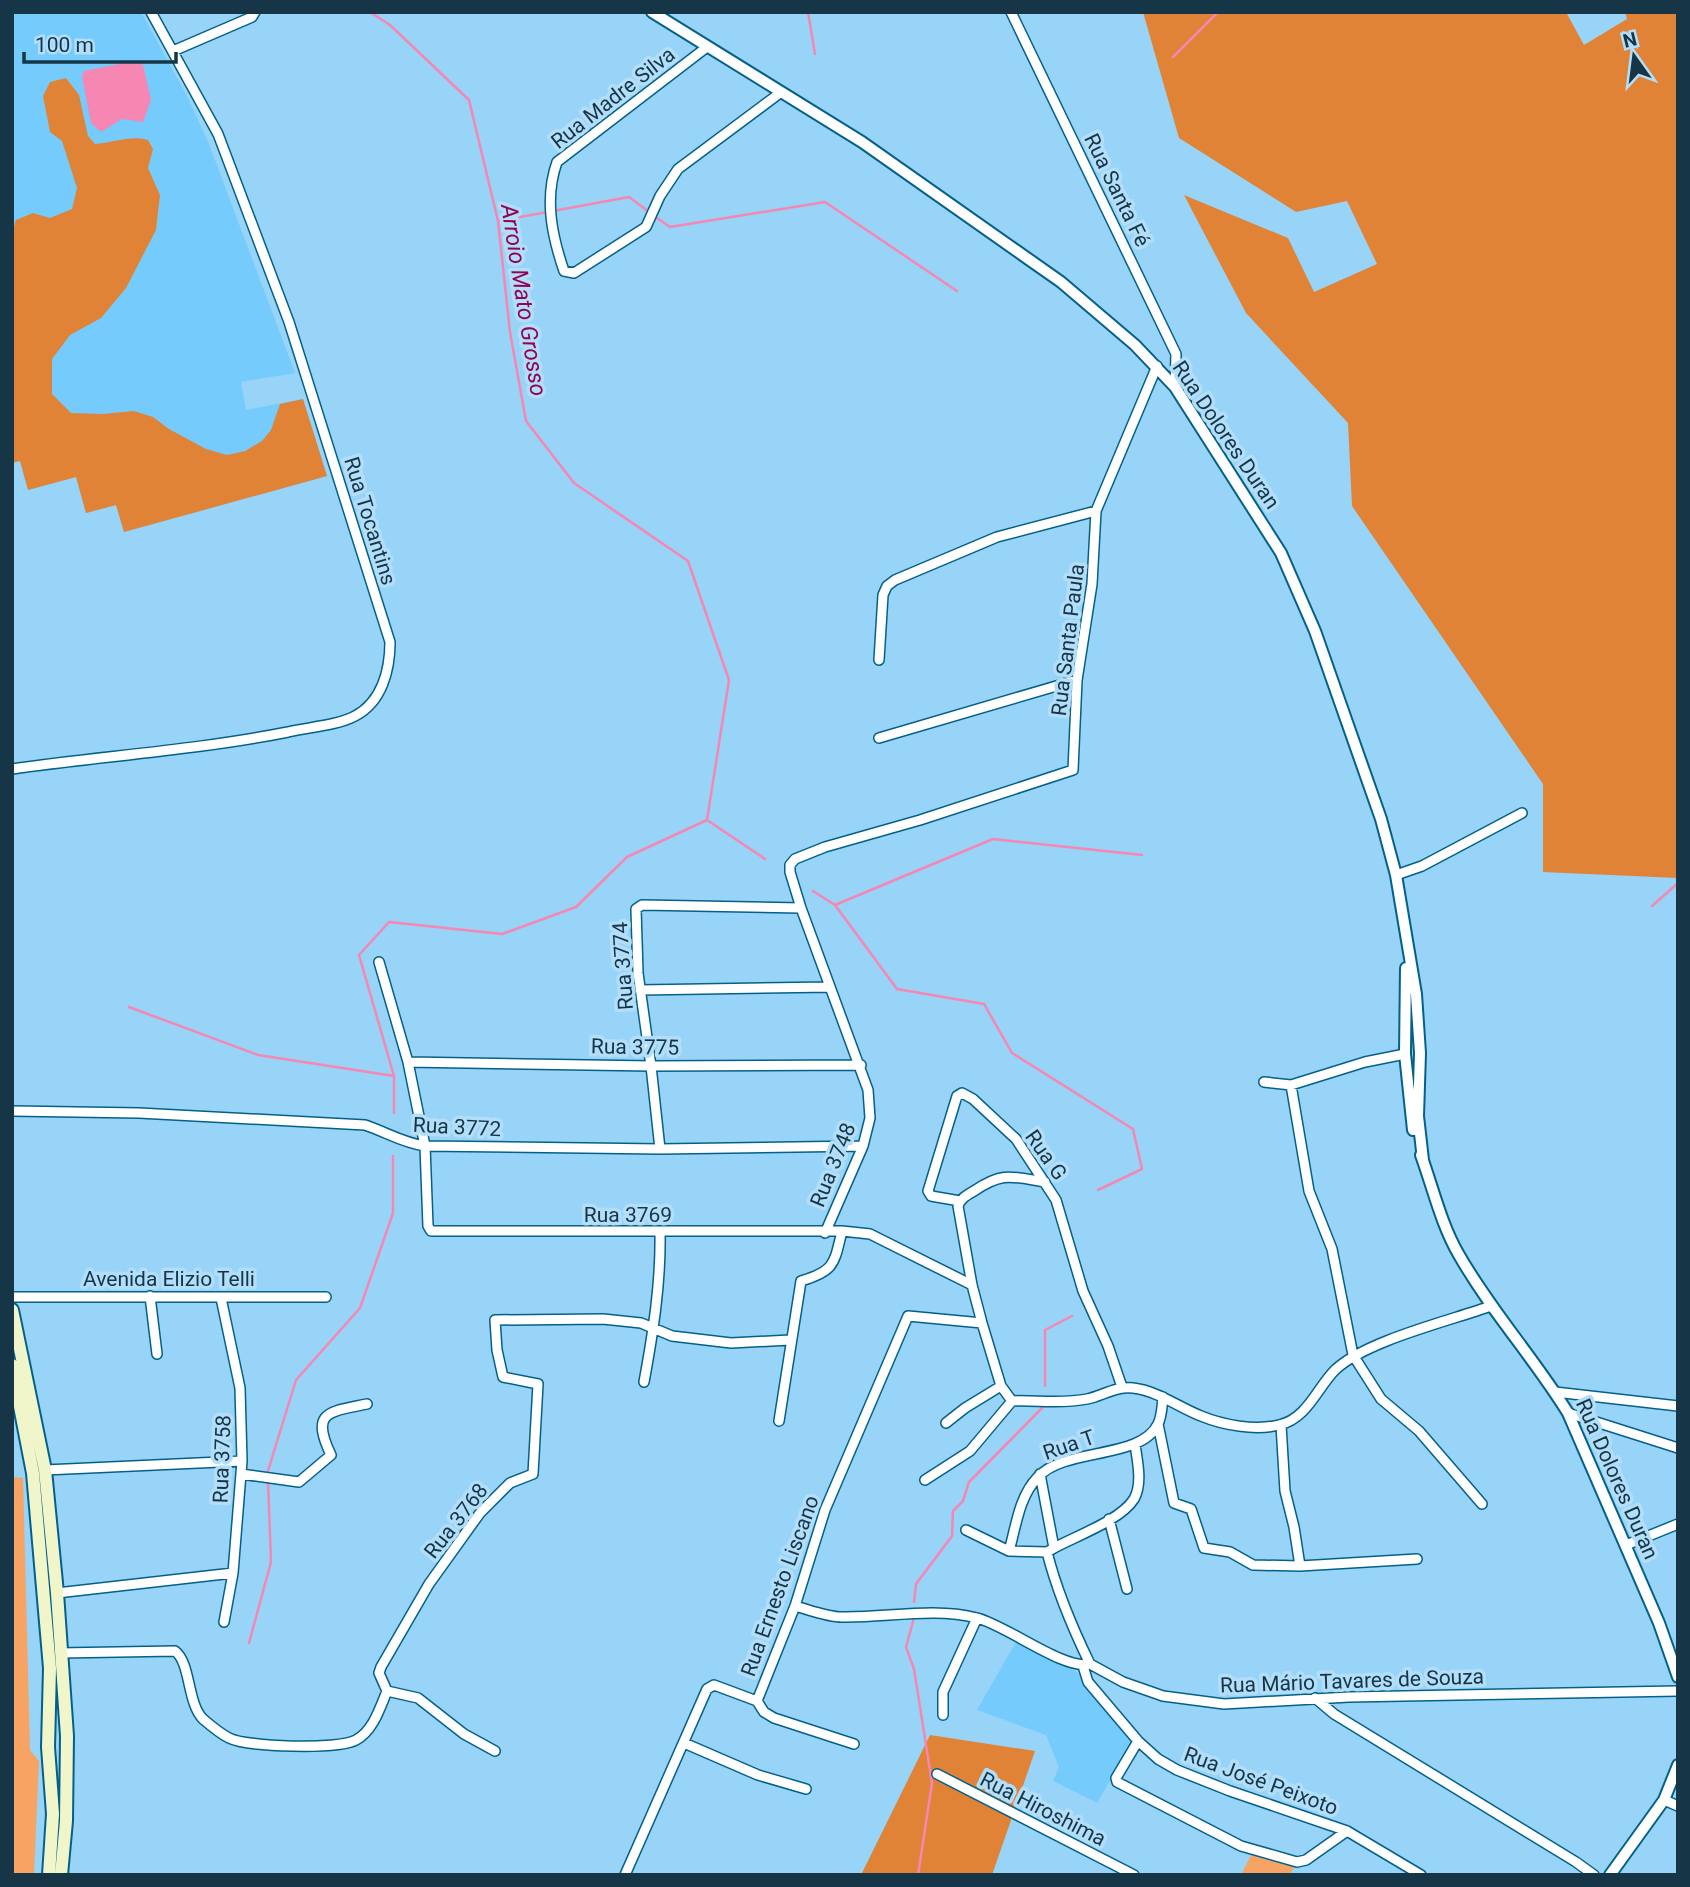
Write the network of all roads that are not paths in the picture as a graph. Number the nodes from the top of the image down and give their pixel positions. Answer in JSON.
{"nodes":[{"id":1,"x":151,"y":12,"type":"edge"},
{"id":2,"x":255,"y":12,"type":"edge"},
{"id":3,"x":652,"y":12,"type":"edge"},
{"id":4,"x":1012,"y":12,"type":"edge"},
{"id":5,"x":707,"y":47,"type":"junction"},
{"id":6,"x":173,"y":51,"type":"junction"},
{"id":7,"x":780,"y":93,"type":"junction"},
{"id":8,"x":1157,"y":366,"type":"junction"},
{"id":9,"x":1175,"y":387,"type":"junction"},
{"id":10,"x":1096,"y":511,"type":"junction"},
{"id":11,"x":878,"y":660,"type":"dead end"},
{"id":12,"x":1077,"y":680,"type":"junction"},
{"id":13,"x":879,"y":738,"type":"dead end"},
{"id":14,"x":12,"y":769,"type":"edge"},
{"id":15,"x":1522,"y":813,"type":"dead end"},
{"id":16,"x":1396,"y":875,"type":"junction"},
{"id":17,"x":801,"y":908,"type":"junction"},
{"id":18,"x":809,"y":933,"type":"joint"},
{"id":19,"x":1407,"y":948,"type":"junction"},
{"id":20,"x":379,"y":962,"type":"dead end"},
{"id":21,"x":830,"y":987,"type":"junction"},
{"id":22,"x":640,"y":990,"type":"junction"},
{"id":23,"x":1420,"y":1046,"type":"junction"},
{"id":24,"x":1405,"y":1054,"type":"junction"},
{"id":25,"x":1420,"y":1058,"type":"junction"},
{"id":26,"x":408,"y":1062,"type":"junction"},
{"id":27,"x":861,"y":1065,"type":"junction"},
{"id":28,"x":652,"y":1066,"type":"junction"},
{"id":29,"x":1264,"y":1082,"type":"dead end"},
{"id":30,"x":1291,"y":1084,"type":"junction"},
{"id":31,"x":12,"y":1111,"type":"edge"},
{"id":32,"x":425,"y":1146,"type":"junction"},
{"id":33,"x":863,"y":1146,"type":"junction"},
{"id":34,"x":660,"y":1149,"type":"junction"},
{"id":35,"x":1423,"y":1160,"type":"junction"},
{"id":36,"x":1045,"y":1182,"type":"junction"},
{"id":37,"x":960,"y":1201,"type":"junction"},
{"id":38,"x":842,"y":1231,"type":"junction"},
{"id":39,"x":660,"y":1232,"type":"junction"},
{"id":40,"x":825,"y":1233,"type":"junction"},
{"id":41,"x":972,"y":1285,"type":"junction"},
{"id":42,"x":150,"y":1296,"type":"junction"},
{"id":43,"x":12,"y":1297,"type":"edge"},
{"id":44,"x":326,"y":1297,"type":"dead end"},
{"id":45,"x":221,"y":1298,"type":"junction"},
{"id":46,"x":1491,"y":1306,"type":"junction"},
{"id":47,"x":12,"y":1310,"type":"edge"},
{"id":48,"x":982,"y":1323,"type":"junction"},
{"id":49,"x":654,"y":1329,"type":"junction"},
{"id":50,"x":790,"y":1340,"type":"junction"},
{"id":51,"x":157,"y":1354,"type":"dead end"},
{"id":52,"x":1353,"y":1355,"type":"junction"},
{"id":53,"x":12,"y":1365,"type":"edge"},
{"id":54,"x":644,"y":1382,"type":"dead end"},
{"id":55,"x":1001,"y":1386,"type":"junction"},
{"id":56,"x":1122,"y":1387,"type":"junction"},
{"id":57,"x":1555,"y":1392,"type":"junction"},
{"id":58,"x":1163,"y":1397,"type":"junction"},
{"id":59,"x":1012,"y":1401,"type":"junction"},
{"id":60,"x":367,"y":1404,"type":"dead end"},
{"id":61,"x":1678,"y":1406,"type":"edge"},
{"id":62,"x":1568,"y":1413,"type":"junction"},
{"id":63,"x":779,"y":1421,"type":"dead end"},
{"id":64,"x":946,"y":1423,"type":"dead end"},
{"id":65,"x":1158,"y":1424,"type":"junction"},
{"id":66,"x":1281,"y":1425,"type":"junction"},
{"id":67,"x":1135,"y":1444,"type":"junction"},
{"id":68,"x":1678,"y":1448,"type":"edge"},
{"id":69,"x":242,"y":1461,"type":"junction"},
{"id":70,"x":44,"y":1470,"type":"junction"},
{"id":71,"x":241,"y":1474,"type":"junction"},
{"id":72,"x":1040,"y":1474,"type":"junction"},
{"id":73,"x":925,"y":1480,"type":"dead end"},
{"id":74,"x":1482,"y":1504,"type":"dead end"},
{"id":75,"x":1109,"y":1519,"type":"junction"},
{"id":76,"x":1678,"y":1524,"type":"edge"},
{"id":77,"x":966,"y":1530,"type":"dead end"},
{"id":78,"x":1626,"y":1545,"type":"junction"},
{"id":79,"x":1050,"y":1550,"type":"junction"},
{"id":80,"x":1009,"y":1551,"type":"junction"},
{"id":81,"x":1417,"y":1559,"type":"dead end"},
{"id":82,"x":1300,"y":1566,"type":"junction"},
{"id":83,"x":233,"y":1573,"type":"junction"},
{"id":84,"x":1127,"y":1589,"type":"dead end"},
{"id":85,"x":57,"y":1593,"type":"junction"},
{"id":86,"x":795,"y":1605,"type":"junction"},
{"id":87,"x":977,"y":1618,"type":"junction"},
{"id":88,"x":224,"y":1622,"type":"dead end"},
{"id":89,"x":60,"y":1653,"type":"junction"},
{"id":90,"x":1086,"y":1665,"type":"junction"},
{"id":91,"x":1678,"y":1677,"type":"edge"},
{"id":92,"x":387,"y":1691,"type":"junction"},
{"id":93,"x":1678,"y":1691,"type":"edge"},
{"id":94,"x":1315,"y":1698,"type":"junction"},
{"id":95,"x":757,"y":1701,"type":"junction"},
{"id":96,"x":943,"y":1715,"type":"dead end"},
{"id":97,"x":48,"y":1734,"type":"junction"},
{"id":98,"x":67,"y":1736,"type":"junction"},
{"id":99,"x":1138,"y":1741,"type":"junction"},
{"id":100,"x":684,"y":1744,"type":"junction"},
{"id":101,"x":854,"y":1744,"type":"dead end"},
{"id":102,"x":495,"y":1751,"type":"dead end"},
{"id":103,"x":49,"y":1759,"type":"junction"},
{"id":104,"x":67,"y":1759,"type":"junction"},
{"id":105,"x":1678,"y":1765,"type":"edge"},
{"id":106,"x":937,"y":1774,"type":"dead end"},
{"id":107,"x":806,"y":1789,"type":"dead end"},
{"id":108,"x":1664,"y":1800,"type":"junction"},
{"id":109,"x":1678,"y":1806,"type":"edge"},
{"id":110,"x":1347,"y":1831,"type":"junction"},
{"id":111,"x":49,"y":1875,"type":"edge"},
{"id":112,"x":61,"y":1875,"type":"edge"},
{"id":113,"x":625,"y":1875,"type":"edge"},
{"id":114,"x":1134,"y":1875,"type":"edge"},
{"id":115,"x":1421,"y":1875,"type":"edge"},
{"id":116,"x":1594,"y":1875,"type":"edge"},
{"id":117,"x":1610,"y":1875,"type":"edge"}],
"edges":[{"from":1,"to":6,"type":"street","name":"Rua Tocantins"},
{"from":2,"to":6,"type":"street"},
{"from":3,"to":5,"type":"street","name":"Rua Dolores Duran"},
{"from":4,"to":9,"type":"street","name":"Rua Santa Fé"},
{"from":5,"to":7,"type":"street","name":"Rua Dolores Duran"},
{"from":5,"to":7,"type":"street","name":"Rua Madre Silva"},
{"from":6,"to":14,"type":"street","name":"Rua Tocantins"},
{"from":7,"to":8,"type":"street","name":"Rua Dolores Duran"},
{"from":8,"to":9,"type":"street","name":"Rua Dolores Duran"},
{"from":8,"to":10,"type":"street","name":"Rua Santa Paula"},
{"from":9,"to":16,"type":"street","name":"Rua Dolores Duran"},
{"from":10,"to":11,"type":"street"},
{"from":10,"to":12,"type":"street","name":"Rua Santa Paula"},
{"from":12,"to":13,"type":"street"},
{"from":12,"to":17,"type":"street","name":"Rua Santa Paula"},
{"from":15,"to":16,"type":"street"},
{"from":16,"to":19,"type":"street","name":"Rua Dolores Duran"},
{"from":17,"to":18,"type":"street","name":"Rua Santa Paula"},
{"from":17,"to":22,"type":"street","name":"Rua 3774"},
{"from":18,"to":21,"type":"street","name":"Rua 3748"},
{"from":19,"to":23,"type":"street","name":"Rua Dolores Duran"},
{"from":19,"to":24,"type":"street","name":"Rua Dolores Duran"},
{"from":20,"to":26,"type":"street"},
{"from":21,"to":22,"type":"street"},
{"from":21,"to":27,"type":"street","name":"Rua 3748"},
{"from":22,"to":28,"type":"street","name":"Rua 3774"},
{"from":23,"to":24,"type":"street"},
{"from":23,"to":25,"type":"street","name":"Rua Dolores Duran"},
{"from":24,"to":25,"type":"street"},
{"from":24,"to":30,"type":"street"},
{"from":24,"to":35,"type":"street","name":"Rua Dolores Duran"},
{"from":25,"to":35,"type":"street","name":"Rua Dolores Duran"},
{"from":26,"to":28,"type":"street","name":"Rua 3775"},
{"from":26,"to":32,"type":"street"},
{"from":27,"to":28,"type":"street","name":"Rua 3775"},
{"from":27,"to":33,"type":"street","name":"Rua 3748"},
{"from":28,"to":34,"type":"street","name":"Rua 3774"},
{"from":29,"to":30,"type":"street"},
{"from":30,"to":52,"type":"street"},
{"from":31,"to":32,"type":"street","name":"Rua 3772"},
{"from":32,"to":34,"type":"street","name":"Rua 3772"},
{"from":32,"to":39,"type":"street","name":"Rua 3769"},
{"from":33,"to":34,"type":"street","name":"Rua 3772"},
{"from":33,"to":40,"type":"street","name":"Rua 3748"},
{"from":35,"to":46,"type":"street","name":"Rua Dolores Duran"},
{"from":36,"to":37,"type":"street"},
{"from":36,"to":37,"type":"street","name":"Rua G"},
{"from":36,"to":56,"type":"street","name":"Rua G"},
{"from":37,"to":41,"type":"street"},
{"from":38,"to":40,"type":"street","name":"Rua 3748"},
{"from":38,"to":41,"type":"street"},
{"from":38,"to":50,"type":"street","name":"Rua 3748"},
{"from":39,"to":40,"type":"street","name":"Rua 3769"},
{"from":39,"to":49,"type":"street"},
{"from":41,"to":48,"type":"street"},
{"from":42,"to":43,"type":"street","name":"Avenida Elizio Telli"},
{"from":42,"to":45,"type":"street","name":"Avenida Elizio Telli"},
{"from":42,"to":51,"type":"street"},
{"from":44,"to":45,"type":"street","name":"Avenida Elizio Telli"},
{"from":45,"to":69,"type":"street","name":"Rua 3758"},
{"from":46,"to":52,"type":"street"},
{"from":46,"to":57,"type":"street","name":"Rua Dolores Duran"},
{"from":47,"to":70,"type":"main road"},
{"from":48,"to":55,"type":"street"},
{"from":48,"to":86,"type":"street","name":"Rua Ernesto Liscano"},
{"from":49,"to":50,"type":"street"},
{"from":49,"to":54,"type":"street"},
{"from":49,"to":92,"type":"street","name":"Rua 3768"},
{"from":50,"to":63,"type":"street","name":"Rua 3748"},
{"from":52,"to":66,"type":"street"},
{"from":52,"to":74,"type":"street"},
{"from":53,"to":97,"type":"main road"},
{"from":55,"to":59,"type":"street"},
{"from":55,"to":64,"type":"street"},
{"from":56,"to":58,"type":"street"},
{"from":56,"to":59,"type":"street"},
{"from":57,"to":61,"type":"street"},
{"from":57,"to":62,"type":"street","name":"Rua Dolores Duran"},
{"from":58,"to":65,"type":"street"},
{"from":58,"to":66,"type":"street"},
{"from":59,"to":73,"type":"street"},
{"from":60,"to":71,"type":"street"},
{"from":62,"to":68,"type":"street"},
{"from":62,"to":78,"type":"street","name":"Rua Dolores Duran"},
{"from":65,"to":67,"type":"street","name":"Rua T"},
{"from":65,"to":82,"type":"street"},
{"from":66,"to":82,"type":"street"},
{"from":67,"to":72,"type":"street","name":"Rua T"},
{"from":67,"to":75,"type":"street"},
{"from":69,"to":70,"type":"street"},
{"from":69,"to":71,"type":"street","name":"Rua 3758"},
{"from":70,"to":85,"type":"main road"},
{"from":71,"to":83,"type":"street","name":"Rua 3758"},
{"from":72,"to":79,"type":"street","name":"Rua José Peixoto"},
{"from":72,"to":80,"type":"street","name":"Rua T"},
{"from":75,"to":79,"type":"street"},
{"from":75,"to":84,"type":"street"},
{"from":76,"to":78,"type":"street"},
{"from":77,"to":80,"type":"street"},
{"from":78,"to":91,"type":"street","name":"Rua Dolores Duran"},
{"from":79,"to":80,"type":"street"},
{"from":79,"to":90,"type":"street","name":"Rua José Peixoto"},
{"from":81,"to":82,"type":"street"},
{"from":83,"to":85,"type":"street"},
{"from":83,"to":88,"type":"street","name":"Rua 3758"},
{"from":85,"to":89,"type":"main road"},
{"from":86,"to":87,"type":"street","name":"Rua Mário Tavares de Souza"},
{"from":86,"to":95,"type":"street","name":"Rua Ernesto Liscano"},
{"from":87,"to":90,"type":"street","name":"Rua Mário Tavares de Souza"},
{"from":87,"to":96,"type":"street"},
{"from":89,"to":92,"type":"street"},
{"from":89,"to":98,"type":"main road"},
{"from":90,"to":94,"type":"street","name":"Rua Mário Tavares de Souza"},
{"from":90,"to":99,"type":"street","name":"Rua José Peixoto"},
{"from":92,"to":102,"type":"street"},
{"from":93,"to":94,"type":"street","name":"Rua Mário Tavares de Souza"},
{"from":94,"to":116,"type":"street"},
{"from":95,"to":100,"type":"street","name":"Rua Ernesto Liscano"},
{"from":95,"to":101,"type":"street"},
{"from":97,"to":98,"type":"main road"},
{"from":97,"to":103,"type":"main road"},
{"from":98,"to":104,"type":"main road"},
{"from":99,"to":110,"type":"street","name":"Rua José Peixoto"},
{"from":99,"to":110,"type":"street"},
{"from":100,"to":107,"type":"street"},
{"from":100,"to":113,"type":"street","name":"Rua Ernesto Liscano"},
{"from":103,"to":104,"type":"main road"},
{"from":103,"to":111,"type":"main road"},
{"from":104,"to":112,"type":"main road"},
{"from":105,"to":108,"type":"street"},
{"from":106,"to":114,"type":"street","name":"Rua Hiroshima"},
{"from":108,"to":109,"type":"street"},
{"from":108,"to":117,"type":"street"},
{"from":110,"to":115,"type":"street","name":"Rua José Peixoto"}]}
